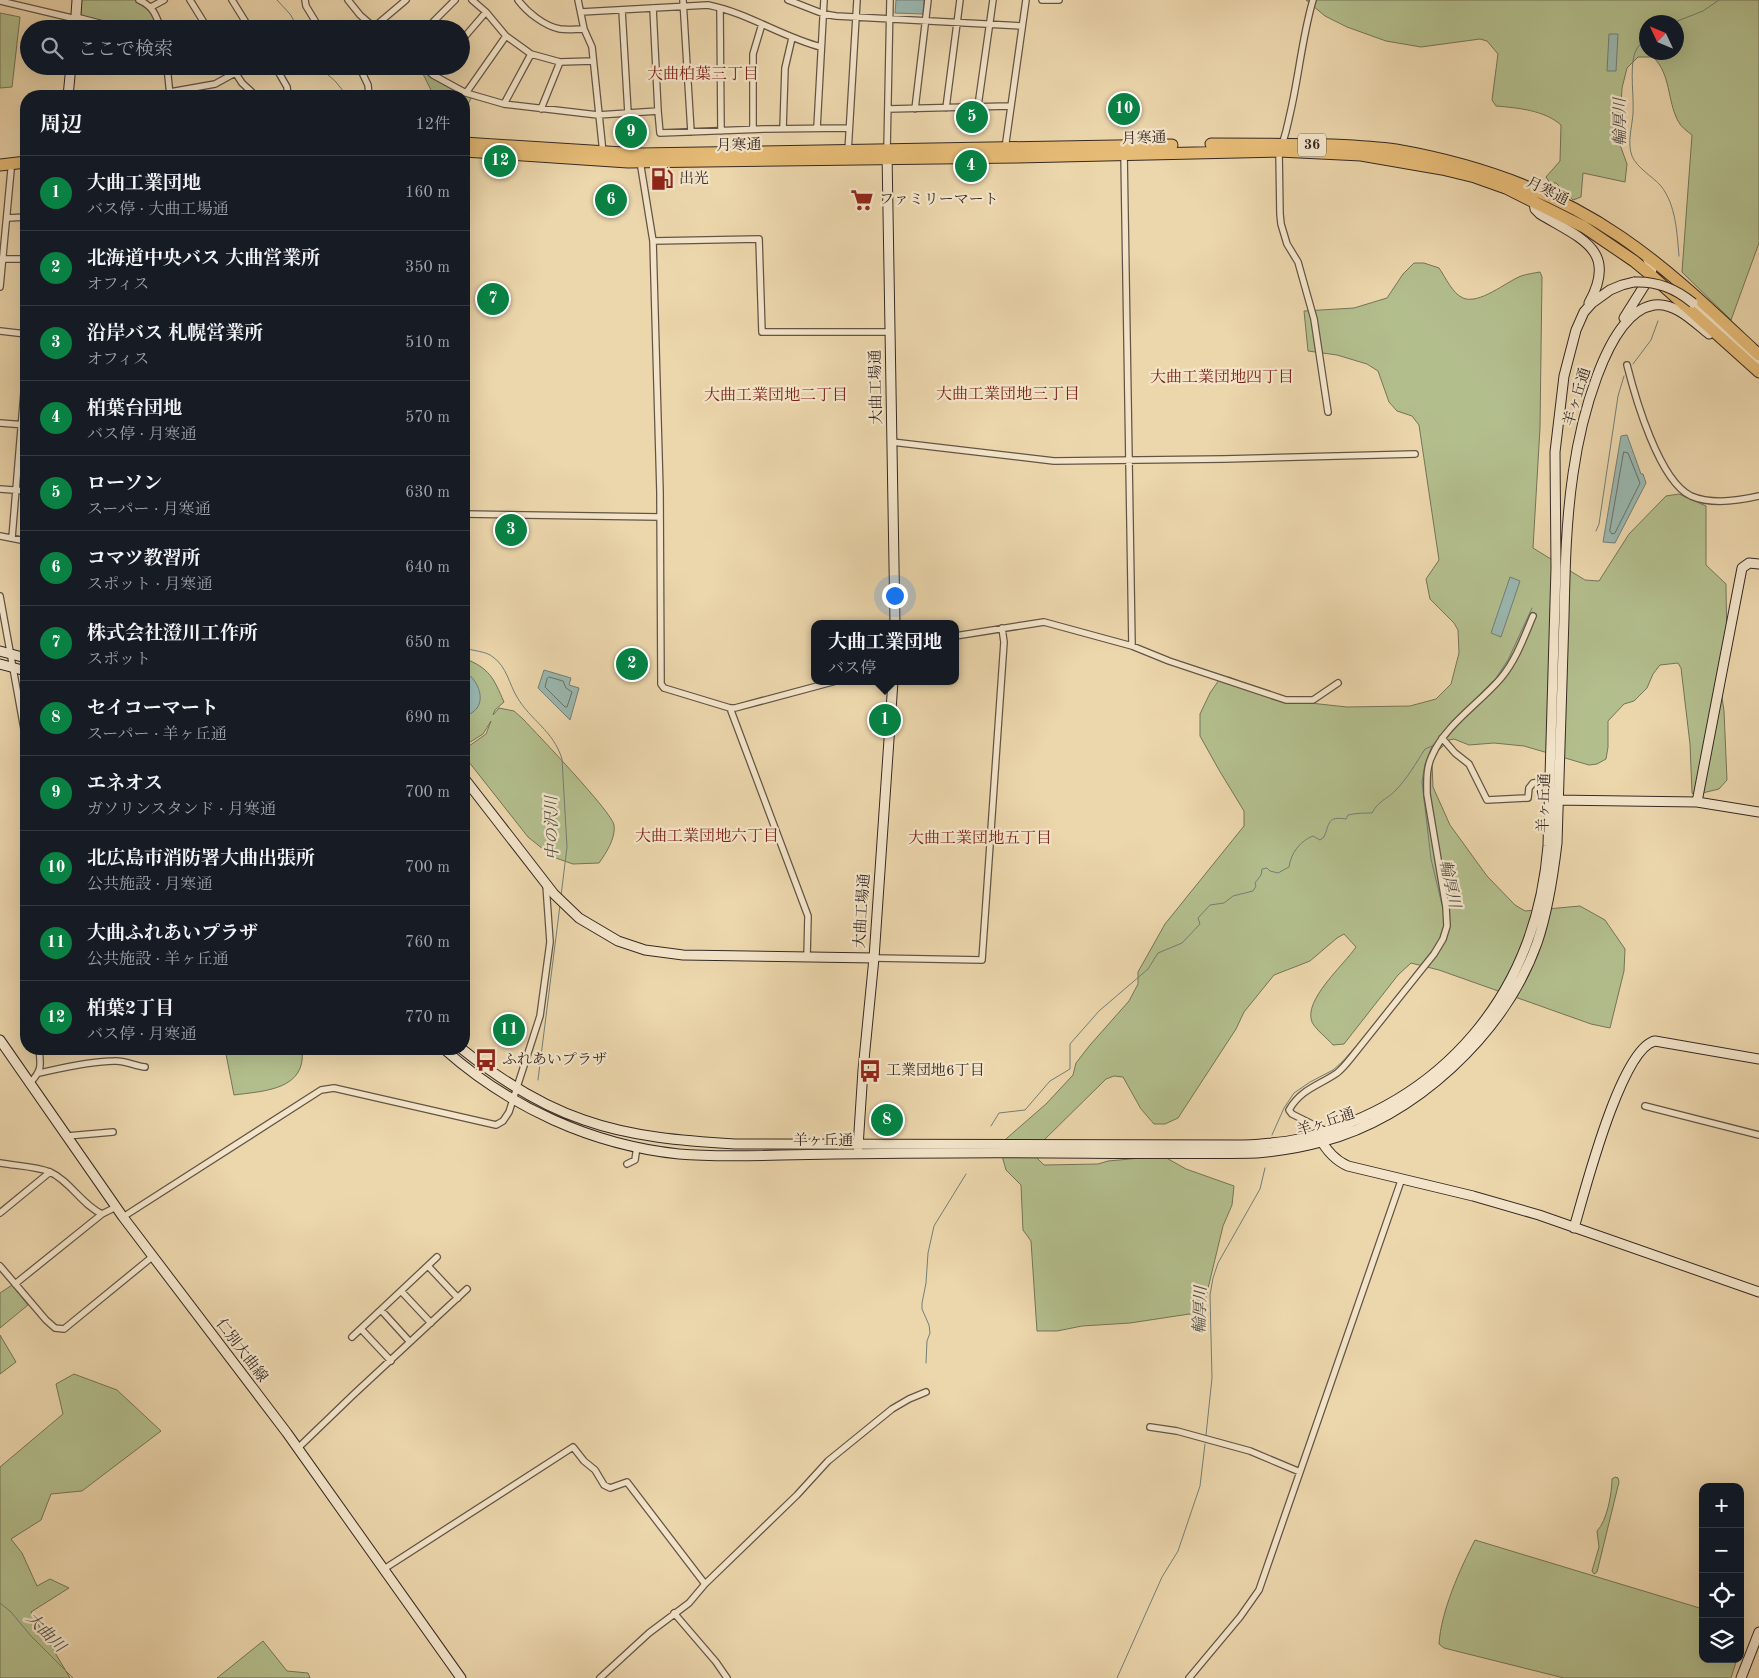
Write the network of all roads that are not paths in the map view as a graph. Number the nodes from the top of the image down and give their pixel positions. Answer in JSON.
{"nodes":[{"id":1,"x":77,"y":0,"type":"edge"},
{"id":2,"x":139,"y":0,"type":"edge"},
{"id":3,"x":164,"y":0,"type":"edge"},
{"id":4,"x":190,"y":0,"type":"edge"},
{"id":5,"x":232,"y":0,"type":"edge"},
{"id":6,"x":305,"y":0,"type":"edge"},
{"id":7,"x":349,"y":0,"type":"edge"},
{"id":8,"x":406,"y":0,"type":"edge"},
{"id":9,"x":455,"y":0,"type":"edge"},
{"id":10,"x":472,"y":0,"type":"edge"},
{"id":11,"x":518,"y":0,"type":"edge"},
{"id":12,"x":578,"y":0,"type":"edge"},
{"id":13,"x":788,"y":0,"type":"edge"},
{"id":14,"x":824,"y":0,"type":"edge"},
{"id":15,"x":857,"y":0,"type":"edge"},
{"id":16,"x":890,"y":0,"type":"edge"},
{"id":17,"x":928,"y":0,"type":"edge"},
{"id":18,"x":960,"y":0,"type":"edge"},
{"id":19,"x":993,"y":0,"type":"edge"},
{"id":20,"x":1026,"y":0,"type":"edge"},
{"id":21,"x":1042,"y":0,"type":"edge"},
{"id":22,"x":1059,"y":0,"type":"edge"},
{"id":23,"x":1313,"y":0,"type":"edge"},
{"id":24,"x":0,"y":1,"type":"edge"},
{"id":25,"x":683,"y":3,"type":"edge"},
{"id":26,"x":151,"y":8,"type":"junction"},
{"id":27,"x":653,"y":8,"type":"junction"},
{"id":28,"x":720,"y":8,"type":"junction"},
{"id":29,"x":622,"y":10,"type":"junction"},
{"id":30,"x":486,"y":12,"type":"junction"},
{"id":31,"x":581,"y":12,"type":"junction"},
{"id":32,"x":824,"y":14,"type":"junction"},
{"id":33,"x":76,"y":18,"type":"junction"},
{"id":34,"x":856,"y":18,"type":"junction"},
{"id":35,"x":889,"y":19,"type":"junction"},
{"id":36,"x":84,"y":20,"type":"edge"},
{"id":37,"x":158,"y":20,"type":"edge"},
{"id":38,"x":202,"y":20,"type":"edge"},
{"id":39,"x":244,"y":20,"type":"edge"},
{"id":40,"x":315,"y":20,"type":"edge"},
{"id":41,"x":366,"y":20,"type":"edge"},
{"id":42,"x":384,"y":20,"type":"edge"},
{"id":43,"x":435,"y":20,"type":"edge"},
{"id":44,"x":926,"y":21,"type":"junction"},
{"id":45,"x":762,"y":24,"type":"junction"},
{"id":46,"x":958,"y":24,"type":"junction"},
{"id":47,"x":990,"y":24,"type":"junction"},
{"id":48,"x":1022,"y":26,"type":"junction"},
{"id":49,"x":584,"y":29,"type":"junction"},
{"id":50,"x":470,"y":31,"type":"edge"},
{"id":51,"x":506,"y":36,"type":"junction"},
{"id":52,"x":792,"y":38,"type":"junction"},
{"id":53,"x":821,"y":47,"type":"junction"},
{"id":54,"x":531,"y":54,"type":"junction"},
{"id":55,"x":593,"y":60,"type":"junction"},
{"id":56,"x":560,"y":62,"type":"junction"},
{"id":57,"x":70,"y":75,"type":"edge"},
{"id":58,"x":168,"y":75,"type":"edge"},
{"id":59,"x":231,"y":75,"type":"edge"},
{"id":60,"x":236,"y":75,"type":"edge"},
{"id":61,"x":280,"y":75,"type":"edge"},
{"id":62,"x":363,"y":75,"type":"edge"},
{"id":63,"x":433,"y":75,"type":"edge"},
{"id":64,"x":69,"y":90,"type":"edge"},
{"id":65,"x":170,"y":90,"type":"edge"},
{"id":66,"x":188,"y":90,"type":"edge"},
{"id":67,"x":250,"y":90,"type":"edge"},
{"id":68,"x":287,"y":90,"type":"edge"},
{"id":69,"x":368,"y":90,"type":"edge"},
{"id":70,"x":460,"y":90,"type":"edge"},
{"id":71,"x":468,"y":90,"type":"edge"},
{"id":72,"x":470,"y":94,"type":"edge"},
{"id":73,"x":504,"y":104,"type":"junction"},
{"id":74,"x":978,"y":106,"type":"junction"},
{"id":75,"x":1010,"y":106,"type":"junction"},
{"id":76,"x":946,"y":108,"type":"junction"},
{"id":77,"x":541,"y":109,"type":"junction"},
{"id":78,"x":888,"y":109,"type":"junction"},
{"id":79,"x":915,"y":109,"type":"junction"},
{"id":80,"x":658,"y":111,"type":"junction"},
{"id":81,"x":628,"y":113,"type":"junction"},
{"id":82,"x":598,"y":114,"type":"junction"},
{"id":83,"x":817,"y":128,"type":"junction"},
{"id":84,"x":850,"y":128,"type":"junction"},
{"id":85,"x":753,"y":129,"type":"junction"},
{"id":86,"x":783,"y":129,"type":"junction"},
{"id":87,"x":721,"y":131,"type":"junction"},
{"id":88,"x":690,"y":132,"type":"junction"},
{"id":89,"x":470,"y":144,"type":"edge"},
{"id":90,"x":1281,"y":147,"type":"junction"},
{"id":91,"x":1124,"y":150,"type":"junction"},
{"id":92,"x":470,"y":151,"type":"edge"},
{"id":93,"x":1005,"y":153,"type":"junction"},
{"id":94,"x":887,"y":154,"type":"junction"},
{"id":95,"x":848,"y":155,"type":"junction"},
{"id":96,"x":603,"y":156,"type":"junction"},
{"id":97,"x":639,"y":158,"type":"junction"},
{"id":98,"x":20,"y":163,"type":"edge"},
{"id":99,"x":0,"y":165,"type":"edge"},
{"id":100,"x":20,"y":169,"type":"edge"},
{"id":101,"x":6,"y":170,"type":"edge"},
{"id":102,"x":1534,"y":202,"type":"junction"},
{"id":103,"x":20,"y":217,"type":"edge"},
{"id":104,"x":8,"y":218,"type":"junction"},
{"id":105,"x":653,"y":241,"type":"junction"},
{"id":106,"x":1645,"y":255,"type":"junction"},
{"id":107,"x":3,"y":259,"type":"junction"},
{"id":108,"x":20,"y":259,"type":"edge"},
{"id":109,"x":1651,"y":275,"type":"junction"},
{"id":110,"x":0,"y":287,"type":"edge"},
{"id":111,"x":1584,"y":312,"type":"junction"},
{"id":112,"x":0,"y":330,"type":"edge"},
{"id":113,"x":1619,"y":331,"type":"junction"},
{"id":114,"x":890,"y":332,"type":"junction"},
{"id":115,"x":20,"y":333,"type":"edge"},
{"id":116,"x":1759,"y":355,"type":"edge"},
{"id":117,"x":1759,"y":363,"type":"edge"},
{"id":118,"x":1627,"y":364,"type":"dead end"},
{"id":119,"x":1759,"y":372,"type":"edge"},
{"id":120,"x":1759,"y":376,"type":"edge"},
{"id":121,"x":1328,"y":412,"type":"dead end"},
{"id":122,"x":0,"y":423,"type":"edge"},
{"id":123,"x":20,"y":425,"type":"edge"},
{"id":124,"x":892,"y":442,"type":"junction"},
{"id":125,"x":1415,"y":454,"type":"dead end"},
{"id":126,"x":20,"y":458,"type":"edge"},
{"id":127,"x":1129,"y":460,"type":"junction"},
{"id":128,"x":0,"y":489,"type":"edge"},
{"id":129,"x":16,"y":490,"type":"junction"},
{"id":130,"x":20,"y":490,"type":"edge"},
{"id":131,"x":1759,"y":496,"type":"edge"},
{"id":132,"x":470,"y":514,"type":"edge"},
{"id":133,"x":660,"y":517,"type":"junction"},
{"id":134,"x":0,"y":536,"type":"edge"},
{"id":135,"x":12,"y":538,"type":"junction"},
{"id":136,"x":20,"y":540,"type":"edge"},
{"id":137,"x":1759,"y":564,"type":"edge"},
{"id":138,"x":0,"y":596,"type":"edge"},
{"id":139,"x":1533,"y":616,"type":"dead end"},
{"id":140,"x":896,"y":620,"type":"edge"},
{"id":141,"x":1002,"y":628,"type":"junction"},
{"id":142,"x":959,"y":635,"type":"edge"},
{"id":143,"x":1132,"y":646,"type":"junction"},
{"id":144,"x":0,"y":651,"type":"edge"},
{"id":145,"x":11,"y":654,"type":"junction"},
{"id":146,"x":20,"y":656,"type":"edge"},
{"id":147,"x":0,"y":664,"type":"edge"},
{"id":148,"x":13,"y":667,"type":"junction"},
{"id":149,"x":20,"y":669,"type":"edge"},
{"id":150,"x":1338,"y":684,"type":"dead end"},
{"id":151,"x":820,"y":685,"type":"edge"},
{"id":152,"x":893,"y":685,"type":"edge"},
{"id":153,"x":20,"y":706,"type":"edge"},
{"id":154,"x":730,"y":708,"type":"junction"},
{"id":155,"x":1442,"y":738,"type":"junction"},
{"id":156,"x":1550,"y":781,"type":"junction"},
{"id":157,"x":470,"y":786,"type":"edge"},
{"id":158,"x":1554,"y":800,"type":"junction"},
{"id":159,"x":1697,"y":802,"type":"junction"},
{"id":160,"x":1759,"y":812,"type":"edge"},
{"id":161,"x":546,"y":885,"type":"junction"},
{"id":162,"x":807,"y":957,"type":"junction"},
{"id":163,"x":874,"y":958,"type":"junction"},
{"id":164,"x":0,"y":1040,"type":"edge"},
{"id":165,"x":39,"y":1055,"type":"edge"},
{"id":166,"x":451,"y":1055,"type":"edge"},
{"id":167,"x":469,"y":1055,"type":"edge"},
{"id":168,"x":1759,"y":1059,"type":"edge"},
{"id":169,"x":146,"y":1067,"type":"dead end"},
{"id":170,"x":39,"y":1073,"type":"junction"},
{"id":171,"x":30,"y":1083,"type":"junction"},
{"id":172,"x":517,"y":1089,"type":"junction"},
{"id":173,"x":513,"y":1100,"type":"junction"},
{"id":174,"x":1645,"y":1106,"type":"dead end"},
{"id":175,"x":113,"y":1132,"type":"dead end"},
{"id":176,"x":1759,"y":1135,"type":"edge"},
{"id":177,"x":67,"y":1136,"type":"junction"},
{"id":178,"x":1322,"y":1136,"type":"junction"},
{"id":179,"x":859,"y":1143,"type":"junction"},
{"id":180,"x":637,"y":1146,"type":"junction"},
{"id":181,"x":858,"y":1155,"type":"junction"},
{"id":182,"x":0,"y":1164,"type":"edge"},
{"id":183,"x":627,"y":1164,"type":"dead end"},
{"id":184,"x":50,"y":1172,"type":"junction"},
{"id":185,"x":1402,"y":1178,"type":"junction"},
{"id":186,"x":116,"y":1207,"type":"junction"},
{"id":187,"x":0,"y":1213,"type":"edge"},
{"id":188,"x":102,"y":1214,"type":"junction"},
{"id":189,"x":123,"y":1217,"type":"junction"},
{"id":190,"x":1574,"y":1228,"type":"junction"},
{"id":191,"x":152,"y":1257,"type":"junction"},
{"id":192,"x":437,"y":1257,"type":"dead end"},
{"id":193,"x":0,"y":1266,"type":"edge"},
{"id":194,"x":428,"y":1266,"type":"junction"},
{"id":195,"x":15,"y":1284,"type":"junction"},
{"id":196,"x":468,"y":1289,"type":"dead end"},
{"id":197,"x":401,"y":1291,"type":"junction"},
{"id":198,"x":1759,"y":1292,"type":"edge"},
{"id":199,"x":458,"y":1298,"type":"junction"},
{"id":200,"x":381,"y":1310,"type":"junction"},
{"id":201,"x":431,"y":1323,"type":"junction"},
{"id":202,"x":361,"y":1329,"type":"junction"},
{"id":203,"x":352,"y":1337,"type":"dead end"},
{"id":204,"x":410,"y":1342,"type":"junction"},
{"id":205,"x":391,"y":1361,"type":"junction"},
{"id":206,"x":926,"y":1392,"type":"dead end"},
{"id":207,"x":1150,"y":1427,"type":"dead end"},
{"id":208,"x":298,"y":1448,"type":"junction"},
{"id":209,"x":1300,"y":1472,"type":"junction"},
{"id":210,"x":384,"y":1569,"type":"junction"},
{"id":211,"x":705,"y":1584,"type":"junction"},
{"id":212,"x":674,"y":1613,"type":"junction"},
{"id":213,"x":1759,"y":1632,"type":"edge"},
{"id":214,"x":461,"y":1678,"type":"edge"},
{"id":215,"x":600,"y":1678,"type":"edge"},
{"id":216,"x":727,"y":1678,"type":"edge"},
{"id":217,"x":1189,"y":1678,"type":"edge"},
{"id":218,"x":1741,"y":1678,"type":"edge"}],
"edges":[{"from":1,"to":33,"type":"main road"},
{"from":2,"to":26,"type":"street"},
{"from":3,"to":26,"type":"street"},
{"from":4,"to":38,"type":"street"},
{"from":5,"to":39,"type":"street"},
{"from":6,"to":40,"type":"street"},
{"from":7,"to":41,"type":"street"},
{"from":8,"to":42,"type":"street"},
{"from":9,"to":43,"type":"street"},
{"from":10,"to":30,"type":"street"},
{"from":11,"to":49,"type":"street"},
{"from":12,"to":31,"type":"street"},
{"from":13,"to":32,"type":"street"},
{"from":14,"to":32,"type":"street"},
{"from":15,"to":34,"type":"street"},
{"from":16,"to":35,"type":"street"},
{"from":17,"to":44,"type":"street"},
{"from":18,"to":46,"type":"street"},
{"from":19,"to":47,"type":"street"},
{"from":20,"to":48,"type":"street"},
{"from":21,"to":22,"type":"street"},
{"from":23,"to":90,"type":"street"},
{"from":24,"to":33,"type":"street"},
{"from":25,"to":27,"type":"street"},
{"from":25,"to":28,"type":"street"},
{"from":25,"to":88,"type":"street"},
{"from":26,"to":37,"type":"street"},
{"from":27,"to":29,"type":"street"},
{"from":27,"to":80,"type":"street"},
{"from":28,"to":45,"type":"street"},
{"from":28,"to":87,"type":"street"},
{"from":29,"to":31,"type":"street"},
{"from":29,"to":81,"type":"street"},
{"from":30,"to":50,"type":"street"},
{"from":30,"to":51,"type":"street"},
{"from":31,"to":49,"type":"street"},
{"from":32,"to":34,"type":"street"},
{"from":32,"to":53,"type":"street"},
{"from":33,"to":36,"type":"street"},
{"from":34,"to":35,"type":"street"},
{"from":34,"to":84,"type":"street"},
{"from":35,"to":44,"type":"street"},
{"from":35,"to":78,"type":"street"},
{"from":44,"to":46,"type":"street"},
{"from":44,"to":79,"type":"street"},
{"from":45,"to":52,"type":"street"},
{"from":45,"to":85,"type":"street"},
{"from":46,"to":47,"type":"street"},
{"from":46,"to":76,"type":"street"},
{"from":47,"to":48,"type":"street"},
{"from":47,"to":74,"type":"street"},
{"from":48,"to":75,"type":"street"},
{"from":49,"to":55,"type":"street"},
{"from":51,"to":54,"type":"street"},
{"from":51,"to":71,"type":"street"},
{"from":52,"to":53,"type":"street"},
{"from":52,"to":86,"type":"street"},
{"from":53,"to":83,"type":"street"},
{"from":54,"to":56,"type":"street"},
{"from":54,"to":73,"type":"street"},
{"from":55,"to":56,"type":"street"},
{"from":55,"to":82,"type":"street"},
{"from":56,"to":77,"type":"street"},
{"from":57,"to":64,"type":"main road"},
{"from":58,"to":65,"type":"street"},
{"from":59,"to":66,"type":"street"},
{"from":60,"to":67,"type":"street"},
{"from":61,"to":68,"type":"street"},
{"from":62,"to":69,"type":"street"},
{"from":63,"to":70,"type":"street"},
{"from":72,"to":73,"type":"street"},
{"from":73,"to":77,"type":"street"},
{"from":74,"to":75,"type":"street"},
{"from":74,"to":76,"type":"street"},
{"from":75,"to":93,"type":"street"},
{"from":76,"to":79,"type":"street"},
{"from":77,"to":82,"type":"street"},
{"from":78,"to":79,"type":"street"},
{"from":78,"to":94,"type":"street"},
{"from":80,"to":81,"type":"street"},
{"from":80,"to":88,"type":"street"},
{"from":81,"to":82,"type":"street"},
{"from":82,"to":96,"type":"street"},
{"from":83,"to":84,"type":"street"},
{"from":83,"to":86,"type":"street"},
{"from":84,"to":95,"type":"street"},
{"from":85,"to":86,"type":"street"},
{"from":85,"to":87,"type":"street"},
{"from":87,"to":88,"type":"street"},
{"from":89,"to":96,"type":"highway","name":"月寒通","number":"36"},
{"from":90,"to":91,"type":"highway","name":"月寒通","number":"36"},
{"from":90,"to":102,"type":"highway","name":"月寒通","number":"36"},
{"from":90,"to":106,"type":"highway","name":"月寒通","number":"36"},
{"from":90,"to":121,"type":"street"},
{"from":91,"to":93,"type":"highway","name":"月寒通","number":"36"},
{"from":91,"to":127,"type":"street"},
{"from":92,"to":96,"type":"highway","name":"月寒通","number":"36"},
{"from":93,"to":94,"type":"highway","name":"月寒通","number":"36"},
{"from":94,"to":95,"type":"highway","name":"月寒通","number":"36"},
{"from":94,"to":114,"type":"main road","name":"大曲工場通"},
{"from":95,"to":97,"type":"highway","name":"月寒通","number":"36"},
{"from":96,"to":97,"type":"highway","name":"月寒通","number":"36"},
{"from":97,"to":105,"type":"street"},
{"from":98,"to":99,"type":"highway"},
{"from":100,"to":101,"type":"highway"},
{"from":101,"to":104,"type":"street"},
{"from":102,"to":109,"type":"highway","name":"月寒通","number":"36"},
{"from":102,"to":111,"type":"main road","name":"羊ヶ丘通"},
{"from":103,"to":104,"type":"street"},
{"from":104,"to":107,"type":"street"},
{"from":105,"to":114,"type":"street"},
{"from":105,"to":133,"type":"street"},
{"from":106,"to":109,"type":"main road"},
{"from":106,"to":116,"type":"highway","name":"月寒通","number":"36"},
{"from":107,"to":108,"type":"street"},
{"from":107,"to":110,"type":"street"},
{"from":109,"to":113,"type":"main road","name":"羊ヶ丘通"},
{"from":109,"to":119,"type":"highway","name":"月寒通","number":"36"},
{"from":111,"to":117,"type":"main road","name":"羊ヶ丘通","bridge":true},
{"from":111,"to":156,"type":"main road","name":"羊ヶ丘通"},
{"from":112,"to":115,"type":"street"},
{"from":113,"to":120,"type":"main road","name":"羊ヶ丘通"},
{"from":113,"to":158,"type":"main road","name":"羊ヶ丘通"},
{"from":114,"to":124,"type":"main road","name":"大曲工場通"},
{"from":118,"to":131,"type":"street"},
{"from":122,"to":123,"type":"street"},
{"from":124,"to":127,"type":"street"},
{"from":124,"to":140,"type":"main road","name":"大曲工場通"},
{"from":125,"to":127,"type":"street"},
{"from":126,"to":129,"type":"street"},
{"from":127,"to":143,"type":"street"},
{"from":128,"to":129,"type":"street"},
{"from":129,"to":130,"type":"street"},
{"from":129,"to":135,"type":"street"},
{"from":132,"to":133,"type":"street"},
{"from":133,"to":154,"type":"street"},
{"from":134,"to":135,"type":"street"},
{"from":135,"to":136,"type":"street"},
{"from":137,"to":159,"type":"main road"},
{"from":138,"to":145,"type":"street"},
{"from":139,"to":155,"type":"street"},
{"from":141,"to":142,"type":"street"},
{"from":141,"to":143,"type":"street"},
{"from":141,"to":163,"type":"street"},
{"from":143,"to":150,"type":"street"},
{"from":144,"to":145,"type":"main road"},
{"from":145,"to":146,"type":"main road"},
{"from":145,"to":148,"type":"street"},
{"from":147,"to":148,"type":"main road"},
{"from":148,"to":149,"type":"main road"},
{"from":148,"to":153,"type":"street"},
{"from":151,"to":154,"type":"street"},
{"from":152,"to":163,"type":"main road","name":"大曲工場通"},
{"from":154,"to":162,"type":"street"},
{"from":155,"to":156,"type":"street"},
{"from":155,"to":178,"type":"street"},
{"from":156,"to":158,"type":"main road","name":"羊ヶ丘通"},
{"from":157,"to":161,"type":"main road"},
{"from":158,"to":159,"type":"main road"},
{"from":158,"to":178,"type":"main road","name":"羊ヶ丘通"},
{"from":159,"to":160,"type":"main road"},
{"from":161,"to":162,"type":"main road"},
{"from":161,"to":172,"type":"street"},
{"from":162,"to":163,"type":"main road"},
{"from":163,"to":179,"type":"main road","name":"大曲工場通"},
{"from":164,"to":171,"type":"main road","name":"仁別大曲線"},
{"from":165,"to":170,"type":"street"},
{"from":166,"to":173,"type":"main road","name":"羊ヶ丘通"},
{"from":167,"to":172,"type":"main road","name":"羊ヶ丘通"},
{"from":168,"to":190,"type":"main road"},
{"from":169,"to":170,"type":"street"},
{"from":170,"to":171,"type":"street"},
{"from":171,"to":177,"type":"main road","name":"仁別大曲線"},
{"from":172,"to":173,"type":"street"},
{"from":172,"to":179,"type":"main road","name":"羊ヶ丘通"},
{"from":173,"to":180,"type":"main road","name":"羊ヶ丘通"},
{"from":173,"to":189,"type":"street"},
{"from":174,"to":176,"type":"street"},
{"from":175,"to":177,"type":"street"},
{"from":177,"to":186,"type":"main road","name":"仁別大曲線"},
{"from":178,"to":179,"type":"main road","name":"羊ヶ丘通"},
{"from":178,"to":181,"type":"main road","name":"羊ヶ丘通"},
{"from":178,"to":185,"type":"main road"},
{"from":179,"to":181,"type":"main road","name":"大曲工場通"},
{"from":180,"to":181,"type":"main road","name":"羊ヶ丘通"},
{"from":180,"to":183,"type":"street"},
{"from":182,"to":184,"type":"street"},
{"from":184,"to":187,"type":"street"},
{"from":184,"to":188,"type":"street"},
{"from":185,"to":190,"type":"main road"},
{"from":185,"to":209,"type":"street"},
{"from":186,"to":188,"type":"street"},
{"from":186,"to":189,"type":"main road","name":"仁別大曲線"},
{"from":188,"to":195,"type":"street"},
{"from":189,"to":191,"type":"main road","name":"仁別大曲線"},
{"from":190,"to":198,"type":"main road"},
{"from":191,"to":195,"type":"street"},
{"from":191,"to":208,"type":"main road","name":"仁別大曲線"},
{"from":192,"to":194,"type":"street"},
{"from":193,"to":195,"type":"street"},
{"from":194,"to":197,"type":"street"},
{"from":194,"to":199,"type":"street"},
{"from":196,"to":199,"type":"street"},
{"from":197,"to":200,"type":"street"},
{"from":197,"to":201,"type":"street"},
{"from":199,"to":201,"type":"street"},
{"from":200,"to":202,"type":"street"},
{"from":200,"to":204,"type":"street"},
{"from":201,"to":204,"type":"street"},
{"from":202,"to":203,"type":"street"},
{"from":202,"to":205,"type":"street"},
{"from":204,"to":205,"type":"street"},
{"from":205,"to":208,"type":"street"},
{"from":206,"to":211,"type":"street"},
{"from":207,"to":209,"type":"street"},
{"from":208,"to":210,"type":"main road","name":"仁別大曲線"},
{"from":209,"to":217,"type":"street"},
{"from":210,"to":211,"type":"street"},
{"from":210,"to":214,"type":"main road","name":"仁別大曲線"},
{"from":211,"to":212,"type":"street"},
{"from":212,"to":215,"type":"street"},
{"from":212,"to":216,"type":"street"},
{"from":213,"to":218,"type":"main road"}]}
